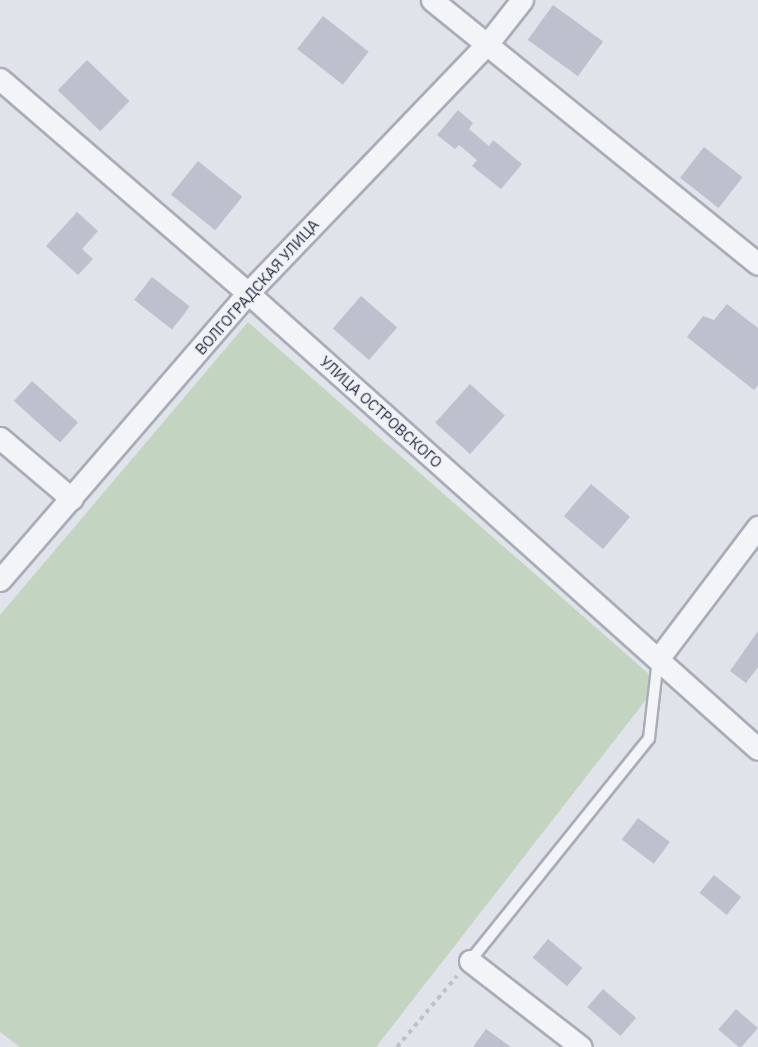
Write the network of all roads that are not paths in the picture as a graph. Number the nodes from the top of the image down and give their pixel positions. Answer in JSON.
{"nodes":[{"id":1,"x":432,"y":0,"type":"edge"},
{"id":2,"x":522,"y":0,"type":"edge"},
{"id":3,"x":488,"y":43,"type":"junction"},
{"id":4,"x":0,"y":79,"type":"edge"},
{"id":5,"x":758,"y":264,"type":"edge"},
{"id":6,"x":248,"y":293,"type":"junction"},
{"id":7,"x":0,"y":438,"type":"edge"},
{"id":8,"x":72,"y":499,"type":"junction"},
{"id":9,"x":758,"y":527,"type":"edge"},
{"id":10,"x":0,"y":580,"type":"edge"},
{"id":11,"x":658,"y":659,"type":"junction"},
{"id":12,"x":758,"y":749,"type":"edge"},
{"id":13,"x":470,"y":961,"type":"joint"},
{"id":14,"x":581,"y":1047,"type":"edge"}],
"edges":[{"from":1,"to":3,"type":"street"},
{"from":2,"to":3,"type":"street","name":"ВОЛГОГРАДСКАЯ УЛИЦА"},
{"from":3,"to":5,"type":"street"},
{"from":3,"to":6,"type":"street","name":"ВОЛГОГРАДСКАЯ УЛИЦА"},
{"from":4,"to":6,"type":"street","name":"УЛИЦА ОСТРОВСКОГО"},
{"from":6,"to":8,"type":"street","name":"ВОЛГОГРАДСКАЯ УЛИЦА"},
{"from":6,"to":11,"type":"street","name":"УЛИЦА ОСТРОВСКОГО"},
{"from":7,"to":8,"type":"street"},
{"from":8,"to":10,"type":"street","name":"ВОЛГОГРАДСКАЯ УЛИЦА"},
{"from":9,"to":11,"type":"street"},
{"from":11,"to":12,"type":"street","name":"УЛИЦА ОСТРОВСКОГО"},
{"from":11,"to":13,"type":"lane"},
{"from":13,"to":14,"type":"street"}]}
